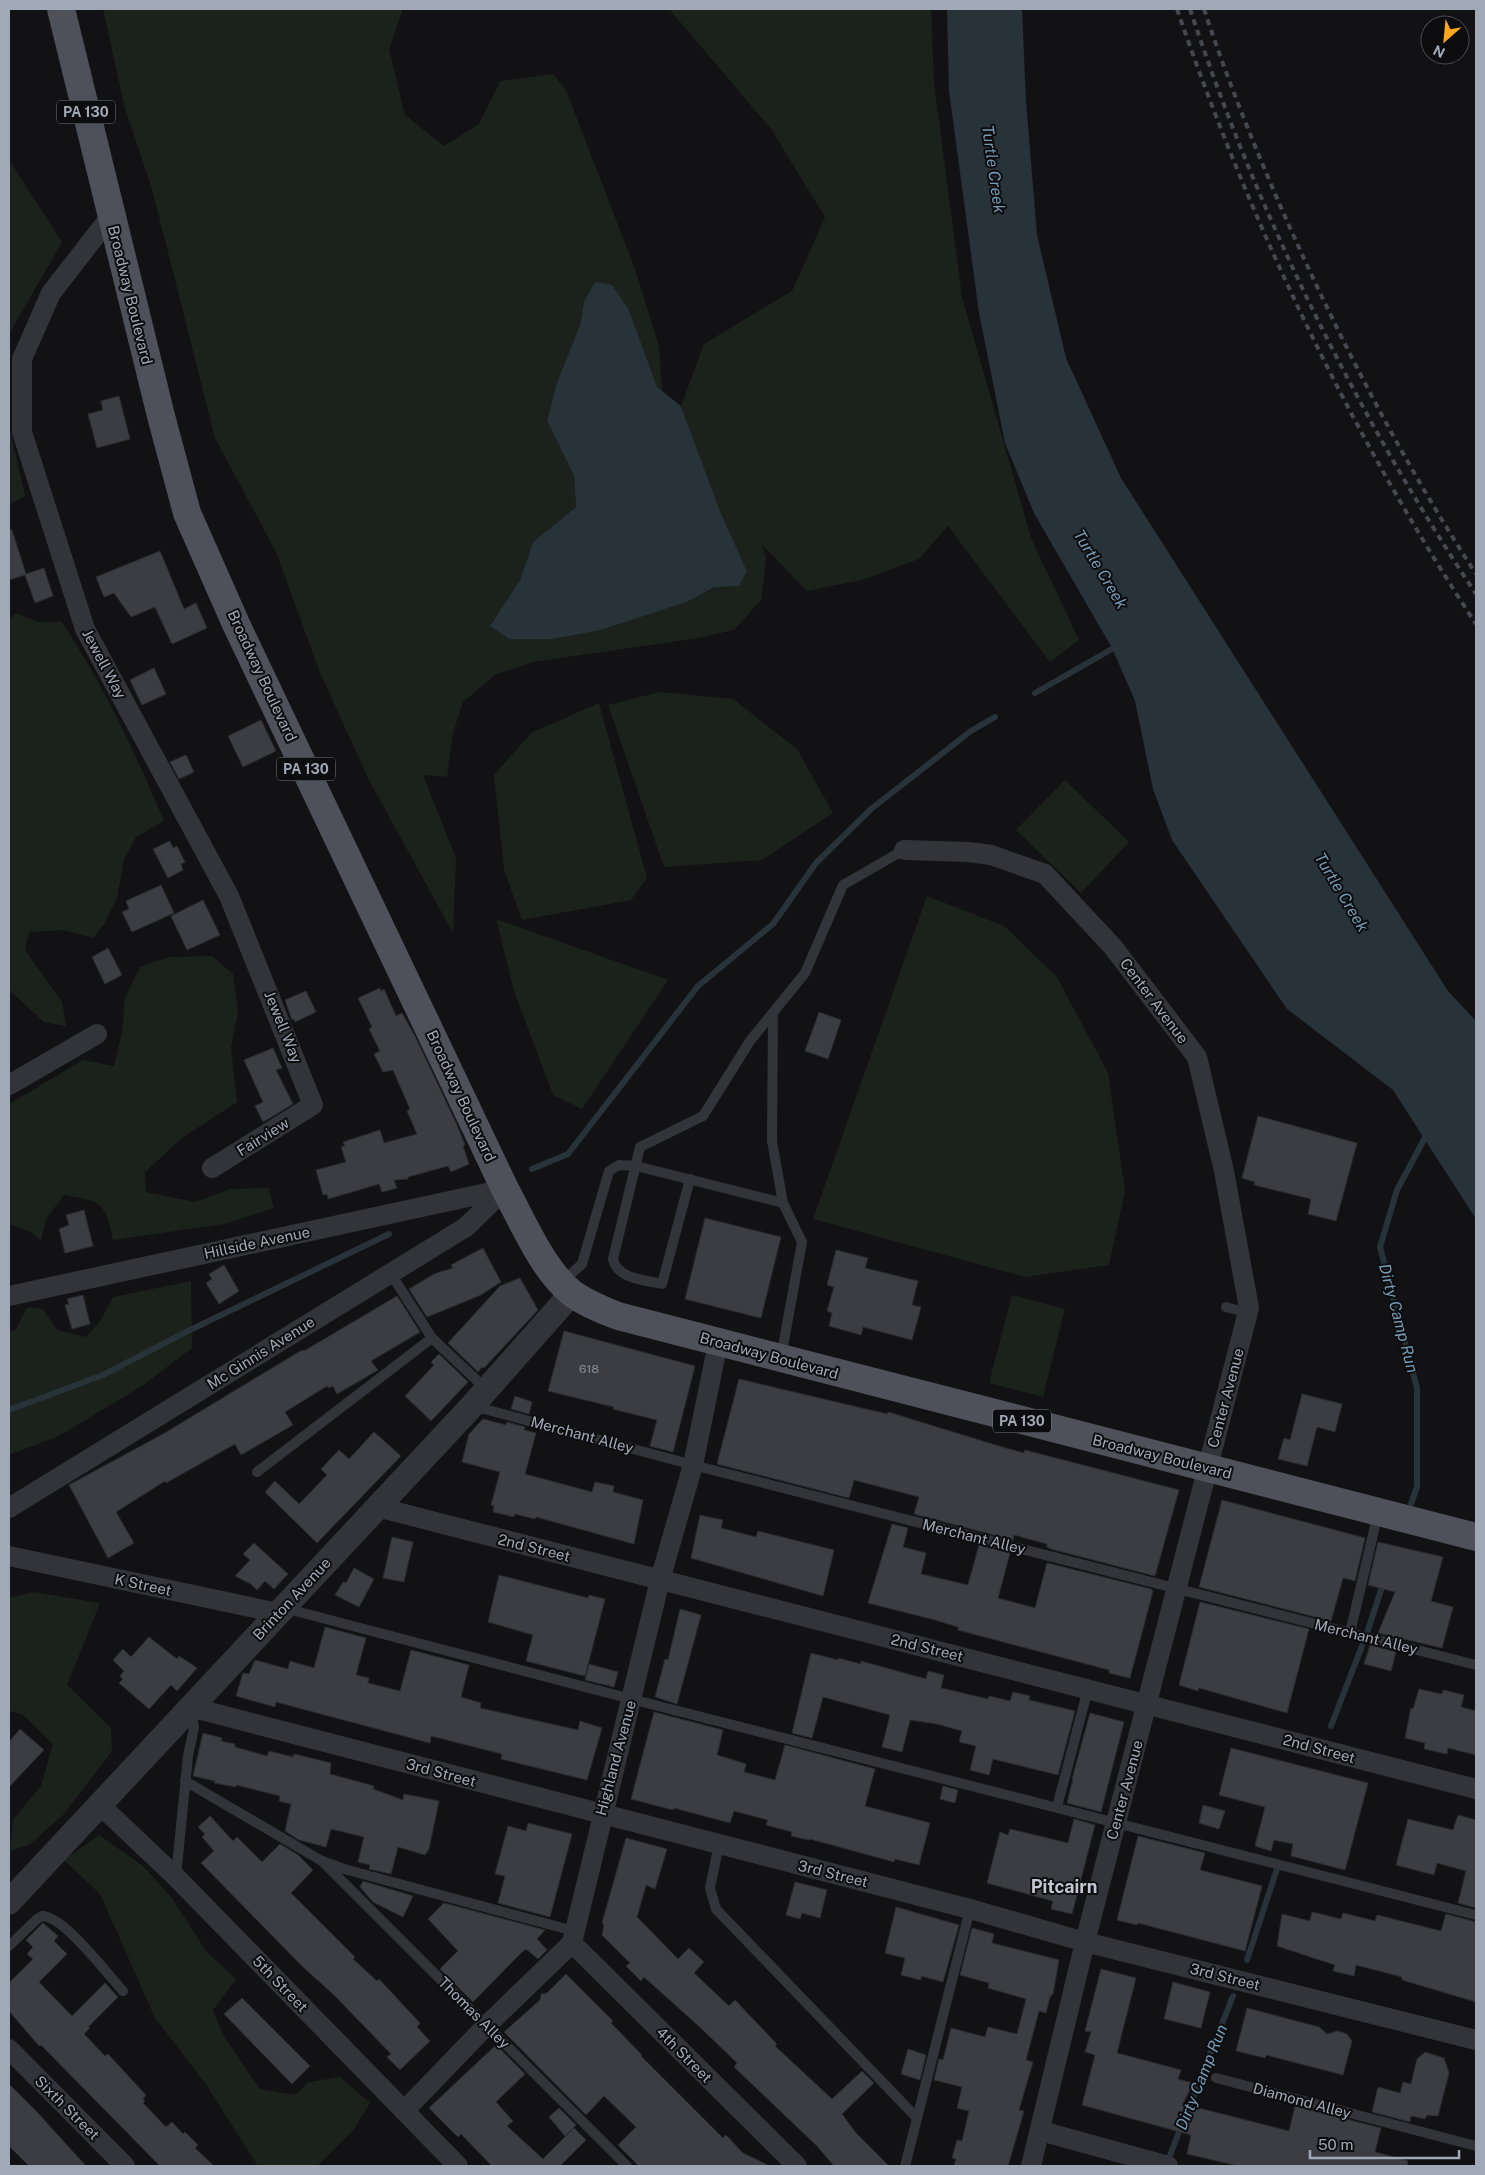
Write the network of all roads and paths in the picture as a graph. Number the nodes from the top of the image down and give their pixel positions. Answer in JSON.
{"nodes":[{"id":1,"x":61,"y":9,"type":"edge"},
{"id":2,"x":111,"y":216,"type":"junction"},
{"id":3,"x":904,"y":850,"type":"joint"},
{"id":4,"x":772,"y":1013,"type":"junction"},
{"id":5,"x":97,"y":1034,"type":"dead end"},
{"id":6,"x":9,"y":1085,"type":"edge"},
{"id":7,"x":314,"y":1105,"type":"joint"},
{"id":8,"x":636,"y":1166,"type":"junction"},
{"id":9,"x":212,"y":1168,"type":"dead end"},
{"id":10,"x":690,"y":1179,"type":"junction"},
{"id":11,"x":506,"y":1189,"type":"junction"},
{"id":12,"x":784,"y":1203,"type":"junction"},
{"id":13,"x":391,"y":1274,"type":"junction"},
{"id":14,"x":567,"y":1288,"type":"junction"},
{"id":15,"x":9,"y":1296,"type":"edge"},
{"id":16,"x":1226,"y":1307,"type":"dead end"},
{"id":17,"x":1248,"y":1313,"type":"junction"},
{"id":18,"x":432,"y":1338,"type":"junction"},
{"id":19,"x":718,"y":1343,"type":"junction"},
{"id":20,"x":781,"y":1360,"type":"junction"},
{"id":21,"x":479,"y":1398,"type":"junction"},
{"id":22,"x":693,"y":1464,"type":"junction"},
{"id":23,"x":1207,"y":1468,"type":"junction"},
{"id":24,"x":258,"y":1472,"type":"dead end"},
{"id":25,"x":377,"y":1507,"type":"junction"},
{"id":26,"x":9,"y":1508,"type":"edge"},
{"id":27,"x":1378,"y":1512,"type":"junction"},
{"id":28,"x":1476,"y":1538,"type":"edge"},
{"id":29,"x":9,"y":1556,"type":"edge"},
{"id":30,"x":660,"y":1580,"type":"junction"},
{"id":31,"x":1176,"y":1589,"type":"junction"},
{"id":32,"x":281,"y":1610,"type":"junction"},
{"id":33,"x":1350,"y":1633,"type":"junction"},
{"id":34,"x":1476,"y":1665,"type":"edge"},
{"id":35,"x":1088,"y":1689,"type":"junction"},
{"id":36,"x":632,"y":1699,"type":"junction"},
{"id":37,"x":1147,"y":1704,"type":"junction"},
{"id":38,"x":190,"y":1707,"type":"junction"},
{"id":39,"x":185,"y":1781,"type":"junction"},
{"id":40,"x":1476,"y":1789,"type":"edge"},
{"id":41,"x":99,"y":1804,"type":"junction"},
{"id":42,"x":1057,"y":1807,"type":"junction"},
{"id":43,"x":601,"y":1814,"type":"junction"},
{"id":44,"x":1116,"y":1822,"type":"junction"},
{"id":45,"x":719,"y":1844,"type":"junction"},
{"id":46,"x":322,"y":1860,"type":"junction"},
{"id":47,"x":176,"y":1877,"type":"junction"},
{"id":48,"x":9,"y":1902,"type":"edge"},
{"id":49,"x":970,"y":1909,"type":"junction"},
{"id":50,"x":1476,"y":1915,"type":"edge"},
{"id":51,"x":573,"y":1937,"type":"junction"},
{"id":52,"x":1085,"y":1942,"type":"junction"},
{"id":53,"x":9,"y":1946,"type":"edge"},
{"id":54,"x":123,"y":1991,"type":"dead end"},
{"id":55,"x":486,"y":2026,"type":"junction"},
{"id":56,"x":1476,"y":2040,"type":"edge"},
{"id":57,"x":9,"y":2049,"type":"edge"},
{"id":58,"x":1216,"y":2078,"type":"dead end"},
{"id":59,"x":404,"y":2111,"type":"junction"},
{"id":60,"x":917,"y":2118,"type":"junction"},
{"id":61,"x":1041,"y":2131,"type":"junction"},
{"id":62,"x":1476,"y":2146,"type":"edge"},
{"id":63,"x":125,"y":2166,"type":"edge"},
{"id":64,"x":458,"y":2166,"type":"edge"},
{"id":65,"x":627,"y":2166,"type":"edge"},
{"id":66,"x":797,"y":2166,"type":"edge"},
{"id":67,"x":905,"y":2166,"type":"edge"},
{"id":68,"x":1031,"y":2166,"type":"edge"},
{"id":69,"x":1168,"y":2166,"type":"edge"}],
"edges":[{"from":1,"to":2,"type":"main road","name":"Broadway Boulevard","number":"PA 130"},
{"from":2,"to":7,"type":"street","name":"Jewell Way"},
{"from":2,"to":11,"type":"main road","name":"Broadway Boulevard","number":"PA 130"},
{"from":3,"to":4,"type":"lane"},
{"from":3,"to":17,"type":"street","name":"Center Avenue"},
{"from":4,"to":8,"type":"lane"},
{"from":4,"to":12,"type":"lane"},
{"from":5,"to":6,"type":"street"},
{"from":7,"to":9,"type":"street","name":"Fairview"},
{"from":8,"to":10,"type":"lane"},
{"from":8,"to":10,"type":"lane"},
{"from":8,"to":14,"type":"lane"},
{"from":10,"to":12,"type":"lane"},
{"from":11,"to":13,"type":"street","name":"Mc Ginnis Avenue"},
{"from":11,"to":14,"type":"main road","name":"Broadway Boulevard","number":"PA 130"},
{"from":11,"to":15,"type":"street","name":"Hillside Avenue"},
{"from":12,"to":20,"type":"lane"},
{"from":13,"to":18,"type":"lane"},
{"from":13,"to":26,"type":"street","name":"Mc Ginnis Avenue"},
{"from":14,"to":19,"type":"main road","name":"Broadway Boulevard","number":"PA 130"},
{"from":14,"to":21,"type":"street","name":"Brinton Avenue"},
{"from":16,"to":17,"type":"lane"},
{"from":17,"to":23,"type":"street","name":"Center Avenue"},
{"from":18,"to":21,"type":"lane"},
{"from":18,"to":24,"type":"lane"},
{"from":19,"to":20,"type":"main road","name":"Broadway Boulevard","number":"PA 130"},
{"from":19,"to":22,"type":"street","name":"Highland Avenue"},
{"from":20,"to":23,"type":"main road","name":"Broadway Boulevard","number":"PA 130"},
{"from":21,"to":22,"type":"lane","name":"Merchant Alley"},
{"from":21,"to":25,"type":"street","name":"Brinton Avenue"},
{"from":22,"to":30,"type":"street","name":"Highland Avenue"},
{"from":22,"to":31,"type":"lane","name":"Merchant Alley"},
{"from":23,"to":27,"type":"main road","name":"Broadway Boulevard","number":"PA 130"},
{"from":23,"to":31,"type":"street","name":"Center Avenue"},
{"from":25,"to":30,"type":"street","name":"2nd Street"},
{"from":25,"to":32,"type":"street","name":"Brinton Avenue"},
{"from":27,"to":28,"type":"main road","name":"Broadway Boulevard","number":"PA 130"},
{"from":27,"to":33,"type":"lane"},
{"from":29,"to":32,"type":"street","name":"K Street"},
{"from":30,"to":35,"type":"street","name":"2nd Street"},
{"from":30,"to":36,"type":"street","name":"Highland Avenue"},
{"from":31,"to":33,"type":"lane","name":"Merchant Alley"},
{"from":31,"to":37,"type":"street","name":"Center Avenue"},
{"from":32,"to":36,"type":"lane"},
{"from":32,"to":38,"type":"street","name":"Brinton Avenue"},
{"from":33,"to":34,"type":"lane","name":"Merchant Alley"},
{"from":35,"to":37,"type":"street","name":"2nd Street"},
{"from":35,"to":42,"type":"lane"},
{"from":36,"to":42,"type":"lane"},
{"from":36,"to":43,"type":"street","name":"Highland Avenue"},
{"from":37,"to":40,"type":"street","name":"2nd Street"},
{"from":37,"to":44,"type":"street","name":"Center Avenue"},
{"from":38,"to":39,"type":"lane"},
{"from":38,"to":41,"type":"street","name":"Brinton Avenue"},
{"from":38,"to":43,"type":"street","name":"3rd Street"},
{"from":39,"to":46,"type":"lane"},
{"from":39,"to":47,"type":"lane"},
{"from":41,"to":47,"type":"street","name":"5th Street"},
{"from":41,"to":48,"type":"street","name":"Brinton Avenue"},
{"from":42,"to":44,"type":"lane"},
{"from":43,"to":45,"type":"street","name":"3rd Street"},
{"from":43,"to":51,"type":"street","name":"Highland Avenue"},
{"from":44,"to":50,"type":"lane"},
{"from":44,"to":52,"type":"street","name":"Center Avenue"},
{"from":45,"to":49,"type":"street","name":"3rd Street"},
{"from":45,"to":60,"type":"lane"},
{"from":46,"to":51,"type":"lane"},
{"from":46,"to":55,"type":"lane","name":"Thomas Alley"},
{"from":47,"to":59,"type":"street","name":"5th Street"},
{"from":49,"to":52,"type":"street","name":"3rd Street"},
{"from":49,"to":60,"type":"lane"},
{"from":51,"to":55,"type":"street"},
{"from":51,"to":66,"type":"street","name":"4th Street"},
{"from":52,"to":56,"type":"street","name":"3rd Street"},
{"from":52,"to":61,"type":"street","name":"Center Avenue"},
{"from":53,"to":54,"type":"lane"},
{"from":55,"to":59,"type":"street"},
{"from":55,"to":65,"type":"lane","name":"Thomas Alley"},
{"from":57,"to":63,"type":"street","name":"Sixth Street"},
{"from":58,"to":62,"type":"lane","name":"Diamond Alley"},
{"from":59,"to":64,"type":"street","name":"5th Street"},
{"from":60,"to":67,"type":"lane"},
{"from":61,"to":68,"type":"street","name":"Center Avenue"},
{"from":61,"to":69,"type":"street"}]}
